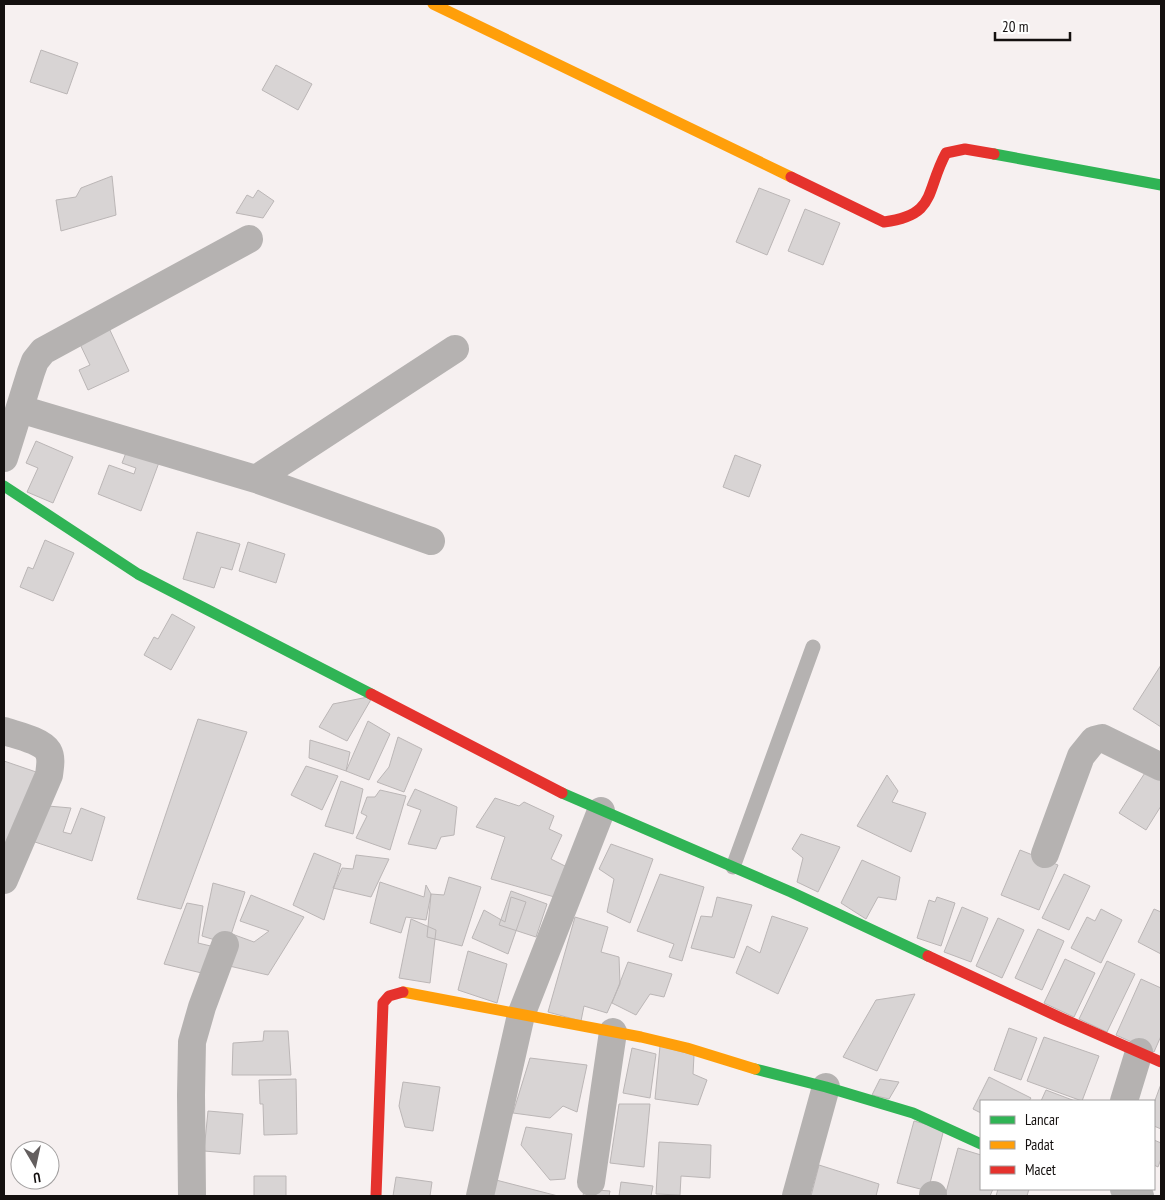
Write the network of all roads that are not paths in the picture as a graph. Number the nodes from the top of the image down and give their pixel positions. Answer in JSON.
{"nodes":[{"id":1,"x":432,"y":4,"type":"edge"},
{"id":2,"x":1161,"y":185,"type":"edge"},
{"id":3,"x":249,"y":239,"type":"dead end"},
{"id":4,"x":456,"y":349,"type":"dead end"},
{"id":5,"x":20,"y":409,"type":"junction"},
{"id":6,"x":4,"y":458,"type":"edge"},
{"id":7,"x":256,"y":479,"type":"junction"},
{"id":8,"x":4,"y":486,"type":"edge"},
{"id":9,"x":432,"y":540,"type":"dead end"},
{"id":10,"x":813,"y":647,"type":"dead end"},
{"id":11,"x":4,"y":731,"type":"edge"},
{"id":12,"x":1161,"y":767,"type":"edge"},
{"id":13,"x":601,"y":811,"type":"junction"},
{"id":14,"x":1045,"y":854,"type":"dead end"},
{"id":15,"x":733,"y":867,"type":"junction"},
{"id":16,"x":4,"y":880,"type":"edge"},
{"id":17,"x":225,"y":945,"type":"dead end"},
{"id":18,"x":520,"y":1015,"type":"junction"},
{"id":19,"x":613,"y":1032,"type":"junction"},
{"id":20,"x":1150,"y":1057,"type":"edge"},
{"id":21,"x":826,"y":1087,"type":"junction"},
{"id":22,"x":1125,"y":1100,"type":"edge"},
{"id":23,"x":980,"y":1144,"type":"edge"},
{"id":24,"x":591,"y":1182,"type":"dead end"},
{"id":25,"x":1126,"y":1190,"type":"edge"},
{"id":26,"x":192,"y":1196,"type":"edge"},
{"id":27,"x":376,"y":1196,"type":"edge"},
{"id":28,"x":480,"y":1196,"type":"edge"},
{"id":29,"x":796,"y":1196,"type":"edge"},
{"id":30,"x":1140,"y":1196,"type":"edge"}],
"edges":[{"from":1,"to":2,"type":"street"},
{"from":3,"to":5,"type":"street"},
{"from":4,"to":7,"type":"street"},
{"from":5,"to":6,"type":"street"},
{"from":5,"to":7,"type":"street"},
{"from":7,"to":9,"type":"street"},
{"from":8,"to":13,"type":"street"},
{"from":10,"to":15,"type":"lane"},
{"from":11,"to":16,"type":"street"},
{"from":12,"to":14,"type":"street"},
{"from":13,"to":15,"type":"street"},
{"from":13,"to":18,"type":"street"},
{"from":15,"to":20,"type":"street"},
{"from":17,"to":26,"type":"street"},
{"from":18,"to":19,"type":"street"},
{"from":18,"to":27,"type":"street"},
{"from":18,"to":28,"type":"street"},
{"from":19,"to":21,"type":"street"},
{"from":19,"to":24,"type":"street"},
{"from":20,"to":22,"type":"street"},
{"from":21,"to":23,"type":"street"},
{"from":21,"to":29,"type":"street"},
{"from":25,"to":30,"type":"street"}]}
